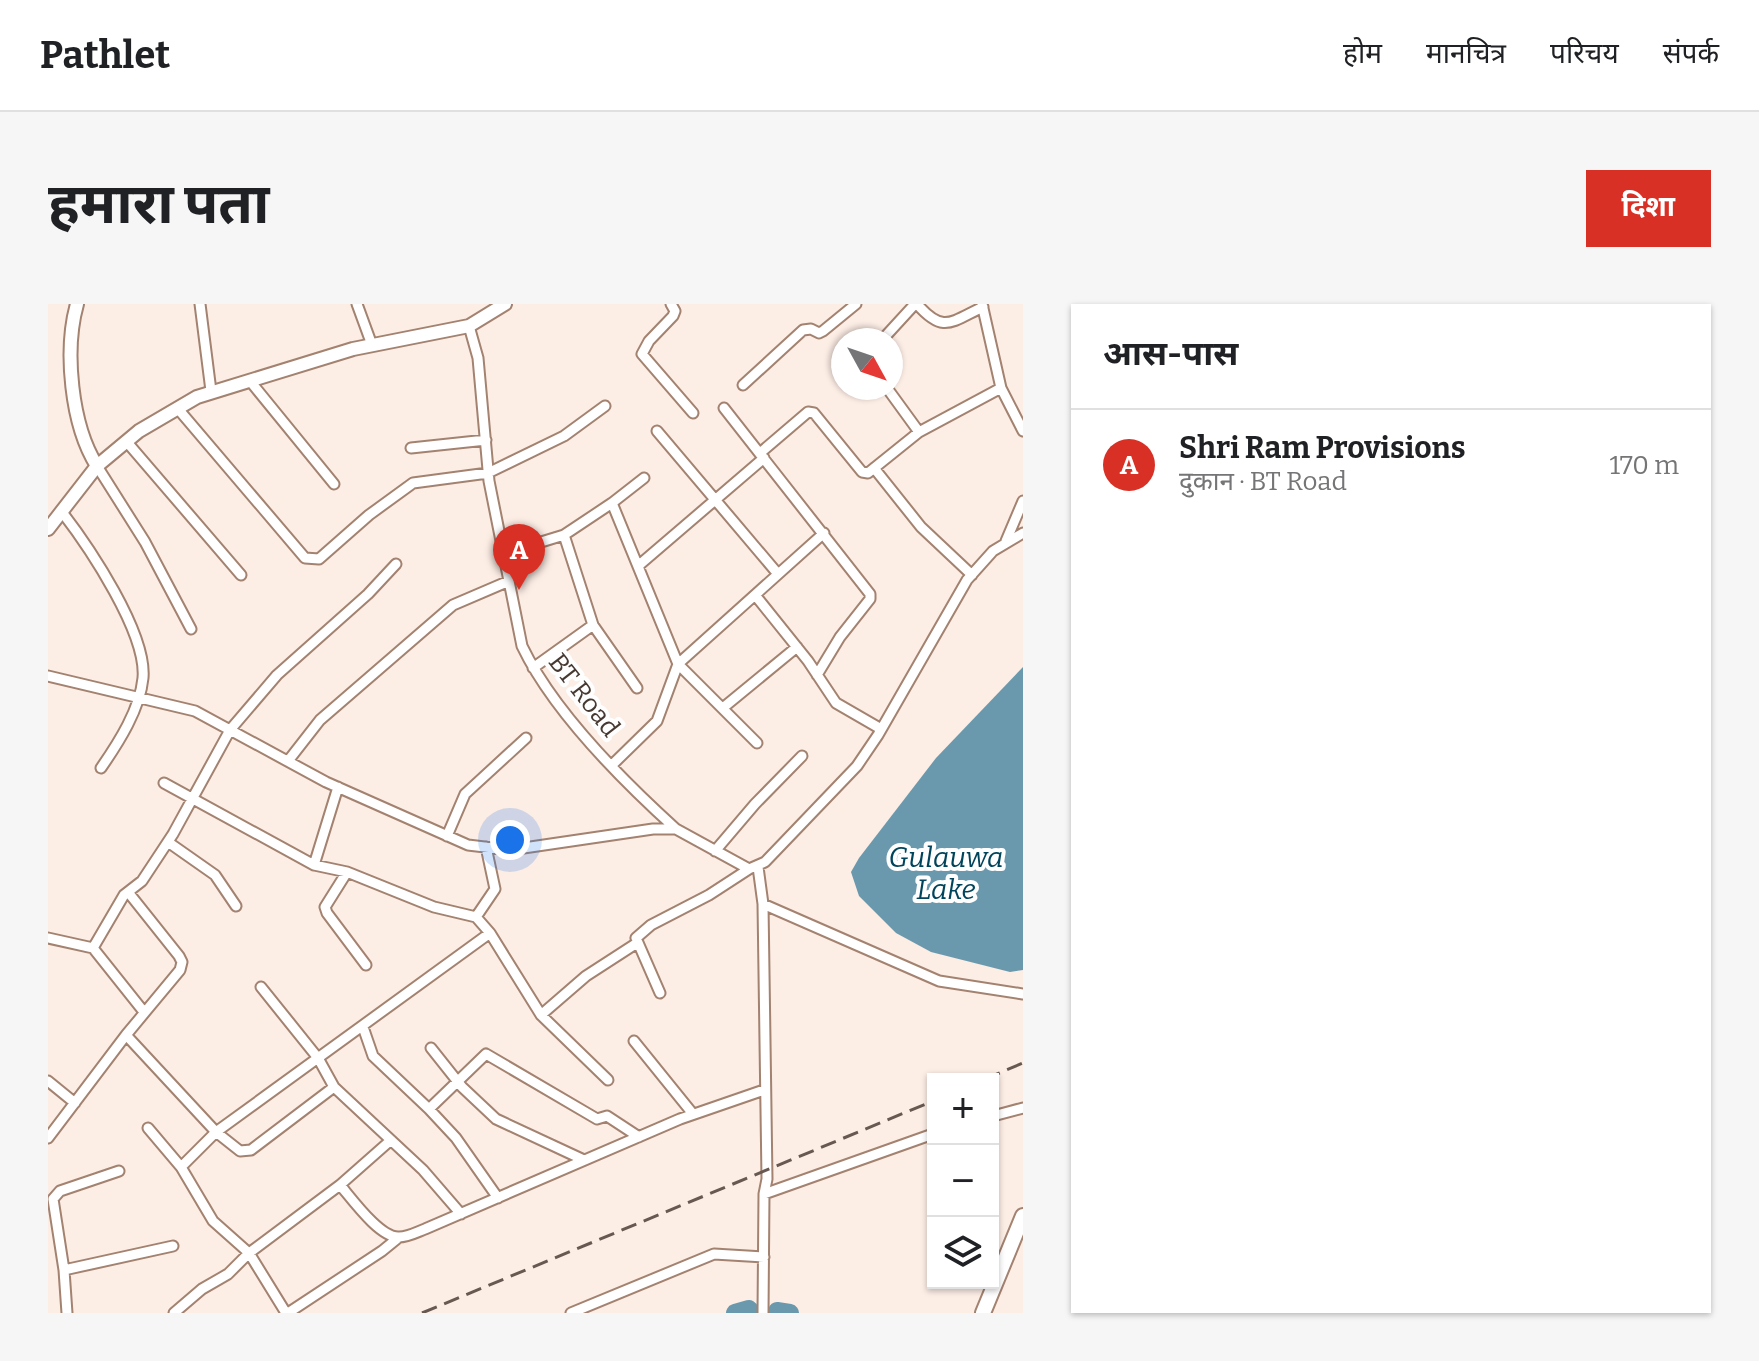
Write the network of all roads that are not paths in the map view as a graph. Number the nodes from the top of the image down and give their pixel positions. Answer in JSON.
{"nodes":[{"id":1,"x":77,"y":304,"type":"edge"},
{"id":2,"x":200,"y":304,"type":"edge"},
{"id":3,"x":357,"y":304,"type":"edge"},
{"id":4,"x":505,"y":304,"type":"edge"},
{"id":5,"x":671,"y":304,"type":"edge"},
{"id":6,"x":856,"y":304,"type":"edge"},
{"id":7,"x":916,"y":304,"type":"edge"},
{"id":8,"x":983,"y":306,"type":"edge"},
{"id":9,"x":469,"y":326,"type":"junction"},
{"id":10,"x":893,"y":328,"type":"edge"},
{"id":11,"x":372,"y":345,"type":"junction"},
{"id":12,"x":250,"y":381,"type":"junction"},
{"id":13,"x":743,"y":385,"type":"dead end"},
{"id":14,"x":1001,"y":388,"type":"junction"},
{"id":15,"x":211,"y":391,"type":"junction"},
{"id":16,"x":896,"y":400,"type":"edge"},
{"id":17,"x":605,"y":406,"type":"dead end"},
{"id":18,"x":724,"y":408,"type":"dead end"},
{"id":19,"x":179,"y":410,"type":"junction"},
{"id":20,"x":693,"y":413,"type":"dead end"},
{"id":21,"x":657,"y":431,"type":"dead end"},
{"id":22,"x":1023,"y":431,"type":"edge"},
{"id":23,"x":919,"y":432,"type":"junction"},
{"id":24,"x":486,"y":440,"type":"junction"},
{"id":25,"x":126,"y":441,"type":"junction"},
{"id":26,"x":411,"y":448,"type":"dead end"},
{"id":27,"x":762,"y":455,"type":"junction"},
{"id":28,"x":97,"y":466,"type":"junction"},
{"id":29,"x":874,"y":468,"type":"junction"},
{"id":30,"x":488,"y":473,"type":"junction"},
{"id":31,"x":644,"y":478,"type":"dead end"},
{"id":32,"x":334,"y":484,"type":"dead end"},
{"id":33,"x":715,"y":500,"type":"junction"},
{"id":34,"x":1023,"y":501,"type":"edge"},
{"id":35,"x":612,"y":503,"type":"junction"},
{"id":36,"x":62,"y":512,"type":"junction"},
{"id":37,"x":48,"y":529,"type":"edge"},
{"id":38,"x":824,"y":533,"type":"junction"},
{"id":39,"x":1023,"y":533,"type":"edge"},
{"id":40,"x":564,"y":535,"type":"junction"},
{"id":41,"x":1006,"y":541,"type":"junction"},
{"id":42,"x":505,"y":553,"type":"junction"},
{"id":43,"x":396,"y":564,"type":"dead end"},
{"id":44,"x":638,"y":566,"type":"junction"},
{"id":45,"x":778,"y":574,"type":"junction"},
{"id":46,"x":241,"y":575,"type":"dead end"},
{"id":47,"x":972,"y":575,"type":"junction"},
{"id":48,"x":509,"y":581,"type":"junction"},
{"id":49,"x":755,"y":595,"type":"junction"},
{"id":50,"x":593,"y":625,"type":"junction"},
{"id":51,"x":191,"y":629,"type":"dead end"},
{"id":52,"x":797,"y":647,"type":"junction"},
{"id":53,"x":678,"y":664,"type":"junction"},
{"id":54,"x":533,"y":668,"type":"junction"},
{"id":55,"x":817,"y":675,"type":"junction"},
{"id":56,"x":48,"y":676,"type":"edge"},
{"id":57,"x":637,"y":688,"type":"dead end"},
{"id":58,"x":138,"y":698,"type":"junction"},
{"id":59,"x":724,"y":707,"type":"junction"},
{"id":60,"x":881,"y":729,"type":"junction"},
{"id":61,"x":230,"y":730,"type":"junction"},
{"id":62,"x":526,"y":738,"type":"dead end"},
{"id":63,"x":757,"y":743,"type":"dead end"},
{"id":64,"x":802,"y":756,"type":"dead end"},
{"id":65,"x":288,"y":761,"type":"junction"},
{"id":66,"x":612,"y":765,"type":"junction"},
{"id":67,"x":101,"y":768,"type":"dead end"},
{"id":68,"x":164,"y":783,"type":"dead end"},
{"id":69,"x":338,"y":787,"type":"junction"},
{"id":70,"x":193,"y":798,"type":"junction"},
{"id":71,"x":676,"y":829,"type":"junction"},
{"id":72,"x":447,"y":836,"type":"junction"},
{"id":73,"x":168,"y":842,"type":"junction"},
{"id":74,"x":486,"y":847,"type":"junction"},
{"id":75,"x":715,"y":851,"type":"junction"},
{"id":76,"x":314,"y":865,"type":"junction"},
{"id":77,"x":753,"y":868,"type":"junction"},
{"id":78,"x":347,"y":872,"type":"junction"},
{"id":79,"x":128,"y":892,"type":"junction"},
{"id":80,"x":763,"y":904,"type":"junction"},
{"id":81,"x":236,"y":906,"type":"dead end"},
{"id":82,"x":476,"y":917,"type":"junction"},
{"id":83,"x":490,"y":933,"type":"junction"},
{"id":84,"x":48,"y":938,"type":"edge"},
{"id":85,"x":637,"y":943,"type":"junction"},
{"id":86,"x":93,"y":948,"type":"junction"},
{"id":87,"x":366,"y":965,"type":"dead end"},
{"id":88,"x":261,"y":987,"type":"dead end"},
{"id":89,"x":660,"y":993,"type":"dead end"},
{"id":90,"x":1023,"y":994,"type":"edge"},
{"id":91,"x":144,"y":1012,"type":"junction"},
{"id":92,"x":541,"y":1015,"type":"junction"},
{"id":93,"x":363,"y":1027,"type":"junction"},
{"id":94,"x":126,"y":1035,"type":"junction"},
{"id":95,"x":634,"y":1041,"type":"dead end"},
{"id":96,"x":431,"y":1048,"type":"dead end"},
{"id":97,"x":318,"y":1058,"type":"junction"},
{"id":98,"x":608,"y":1080,"type":"dead end"},
{"id":99,"x":48,"y":1081,"type":"edge"},
{"id":100,"x":458,"y":1082,"type":"junction"},
{"id":101,"x":334,"y":1087,"type":"junction"},
{"id":102,"x":764,"y":1090,"type":"junction"},
{"id":103,"x":75,"y":1103,"type":"junction"},
{"id":104,"x":1023,"y":1108,"type":"edge"},
{"id":105,"x":429,"y":1109,"type":"junction"},
{"id":106,"x":693,"y":1114,"type":"junction"},
{"id":107,"x":999,"y":1114,"type":"edge"},
{"id":108,"x":148,"y":1128,"type":"dead end"},
{"id":109,"x":216,"y":1132,"type":"junction"},
{"id":110,"x":927,"y":1136,"type":"edge"},
{"id":111,"x":639,"y":1137,"type":"junction"},
{"id":112,"x":48,"y":1138,"type":"edge"},
{"id":113,"x":391,"y":1140,"type":"junction"},
{"id":114,"x":584,"y":1160,"type":"junction"},
{"id":115,"x":181,"y":1167,"type":"junction"},
{"id":116,"x":119,"y":1171,"type":"dead end"},
{"id":117,"x":340,"y":1185,"type":"junction"},
{"id":118,"x":764,"y":1194,"type":"junction"},
{"id":119,"x":50,"y":1197,"type":"edge"},
{"id":120,"x":498,"y":1198,"type":"junction"},
{"id":121,"x":461,"y":1214,"type":"junction"},
{"id":122,"x":1023,"y":1216,"type":"edge"},
{"id":123,"x":398,"y":1238,"type":"junction"},
{"id":124,"x":173,"y":1246,"type":"dead end"},
{"id":125,"x":249,"y":1253,"type":"junction"},
{"id":126,"x":764,"y":1257,"type":"junction"},
{"id":127,"x":64,"y":1270,"type":"junction"},
{"id":128,"x":67,"y":1313,"type":"edge"},
{"id":129,"x":174,"y":1313,"type":"edge"},
{"id":130,"x":287,"y":1313,"type":"edge"},
{"id":131,"x":571,"y":1313,"type":"edge"},
{"id":132,"x":763,"y":1313,"type":"edge"},
{"id":133,"x":983,"y":1313,"type":"edge"}],
"edges":[{"from":1,"to":28,"type":"street"},
{"from":2,"to":15,"type":"street"},
{"from":3,"to":11,"type":"street"},
{"from":4,"to":9,"type":"street"},
{"from":5,"to":20,"type":"street"},
{"from":6,"to":13,"type":"street"},
{"from":7,"to":8,"type":"street"},
{"from":7,"to":10,"type":"street"},
{"from":8,"to":14,"type":"street"},
{"from":9,"to":11,"type":"street"},
{"from":9,"to":24,"type":"street","name":"BT Road"},
{"from":11,"to":12,"type":"street"},
{"from":12,"to":15,"type":"street"},
{"from":12,"to":32,"type":"street"},
{"from":14,"to":22,"type":"street"},
{"from":14,"to":23,"type":"street"},
{"from":15,"to":19,"type":"street"},
{"from":16,"to":23,"type":"street"},
{"from":17,"to":30,"type":"street"},
{"from":18,"to":27,"type":"street"},
{"from":19,"to":25,"type":"street"},
{"from":19,"to":30,"type":"street"},
{"from":21,"to":33,"type":"street"},
{"from":23,"to":29,"type":"street"},
{"from":24,"to":26,"type":"street"},
{"from":24,"to":30,"type":"street","name":"BT Road"},
{"from":25,"to":28,"type":"street"},
{"from":25,"to":46,"type":"street"},
{"from":27,"to":29,"type":"street"},
{"from":27,"to":33,"type":"street"},
{"from":27,"to":38,"type":"street"},
{"from":28,"to":36,"type":"street"},
{"from":28,"to":51,"type":"street"},
{"from":29,"to":47,"type":"street"},
{"from":30,"to":42,"type":"street","name":"BT Road"},
{"from":31,"to":35,"type":"street"},
{"from":33,"to":44,"type":"street"},
{"from":33,"to":45,"type":"street"},
{"from":34,"to":41,"type":"street"},
{"from":35,"to":40,"type":"street"},
{"from":35,"to":44,"type":"street"},
{"from":36,"to":37,"type":"street"},
{"from":36,"to":58,"type":"street"},
{"from":38,"to":45,"type":"street"},
{"from":38,"to":55,"type":"street"},
{"from":39,"to":41,"type":"street"},
{"from":40,"to":42,"type":"street"},
{"from":40,"to":50,"type":"street"},
{"from":41,"to":47,"type":"street"},
{"from":42,"to":48,"type":"street","name":"BT Road"},
{"from":43,"to":61,"type":"street"},
{"from":44,"to":53,"type":"street"},
{"from":45,"to":49,"type":"street"},
{"from":47,"to":60,"type":"street"},
{"from":48,"to":54,"type":"street","name":"BT Road"},
{"from":48,"to":65,"type":"street"},
{"from":49,"to":52,"type":"street"},
{"from":49,"to":53,"type":"street"},
{"from":50,"to":54,"type":"street"},
{"from":50,"to":57,"type":"street"},
{"from":52,"to":55,"type":"street"},
{"from":52,"to":59,"type":"street"},
{"from":53,"to":59,"type":"street"},
{"from":53,"to":66,"type":"street"},
{"from":54,"to":66,"type":"street","name":"BT Road"},
{"from":55,"to":60,"type":"street"},
{"from":56,"to":58,"type":"street"},
{"from":58,"to":61,"type":"street"},
{"from":58,"to":67,"type":"street"},
{"from":59,"to":63,"type":"street"},
{"from":60,"to":77,"type":"street"},
{"from":61,"to":65,"type":"street"},
{"from":61,"to":70,"type":"street"},
{"from":62,"to":72,"type":"street"},
{"from":64,"to":75,"type":"street"},
{"from":65,"to":69,"type":"street"},
{"from":66,"to":71,"type":"street","name":"BT Road"},
{"from":68,"to":70,"type":"street"},
{"from":69,"to":72,"type":"street"},
{"from":69,"to":76,"type":"street"},
{"from":70,"to":73,"type":"street"},
{"from":70,"to":76,"type":"street"},
{"from":71,"to":74,"type":"street"},
{"from":71,"to":75,"type":"street","name":"BT Road"},
{"from":72,"to":74,"type":"street"},
{"from":73,"to":79,"type":"street"},
{"from":73,"to":81,"type":"street"},
{"from":74,"to":82,"type":"street"},
{"from":75,"to":77,"type":"street","name":"BT Road"},
{"from":76,"to":78,"type":"street"},
{"from":77,"to":80,"type":"street"},
{"from":77,"to":85,"type":"street"},
{"from":78,"to":82,"type":"street"},
{"from":78,"to":87,"type":"street"},
{"from":79,"to":86,"type":"street"},
{"from":79,"to":91,"type":"street"},
{"from":80,"to":90,"type":"street"},
{"from":80,"to":102,"type":"street"},
{"from":82,"to":83,"type":"street"},
{"from":83,"to":92,"type":"street"},
{"from":83,"to":93,"type":"street"},
{"from":84,"to":86,"type":"street"},
{"from":85,"to":89,"type":"street"},
{"from":85,"to":92,"type":"street"},
{"from":86,"to":91,"type":"street"},
{"from":88,"to":97,"type":"street"},
{"from":91,"to":94,"type":"street"},
{"from":92,"to":98,"type":"street"},
{"from":93,"to":97,"type":"street"},
{"from":93,"to":105,"type":"street"},
{"from":94,"to":103,"type":"street"},
{"from":94,"to":109,"type":"street"},
{"from":95,"to":106,"type":"street"},
{"from":96,"to":100,"type":"street"},
{"from":97,"to":101,"type":"street"},
{"from":97,"to":109,"type":"street"},
{"from":99,"to":103,"type":"street"},
{"from":100,"to":105,"type":"street"},
{"from":100,"to":111,"type":"street"},
{"from":100,"to":114,"type":"street"},
{"from":101,"to":109,"type":"street"},
{"from":101,"to":113,"type":"street"},
{"from":102,"to":106,"type":"street"},
{"from":102,"to":118,"type":"street"},
{"from":103,"to":112,"type":"street"},
{"from":104,"to":107,"type":"street"},
{"from":105,"to":120,"type":"street"},
{"from":106,"to":111,"type":"street"},
{"from":108,"to":115,"type":"street"},
{"from":109,"to":115,"type":"street"},
{"from":110,"to":118,"type":"street"},
{"from":111,"to":114,"type":"street"},
{"from":113,"to":117,"type":"street"},
{"from":113,"to":121,"type":"street"},
{"from":114,"to":120,"type":"street"},
{"from":115,"to":125,"type":"street"},
{"from":116,"to":119,"type":"street"},
{"from":117,"to":123,"type":"street"},
{"from":117,"to":125,"type":"street"},
{"from":118,"to":126,"type":"street"},
{"from":119,"to":127,"type":"street"},
{"from":120,"to":121,"type":"street"},
{"from":121,"to":123,"type":"street"},
{"from":122,"to":133,"type":"main road"},
{"from":123,"to":130,"type":"street"},
{"from":124,"to":127,"type":"street"},
{"from":125,"to":129,"type":"street"},
{"from":125,"to":130,"type":"street"},
{"from":126,"to":131,"type":"street"},
{"from":126,"to":132,"type":"street"},
{"from":127,"to":128,"type":"street"}]}
